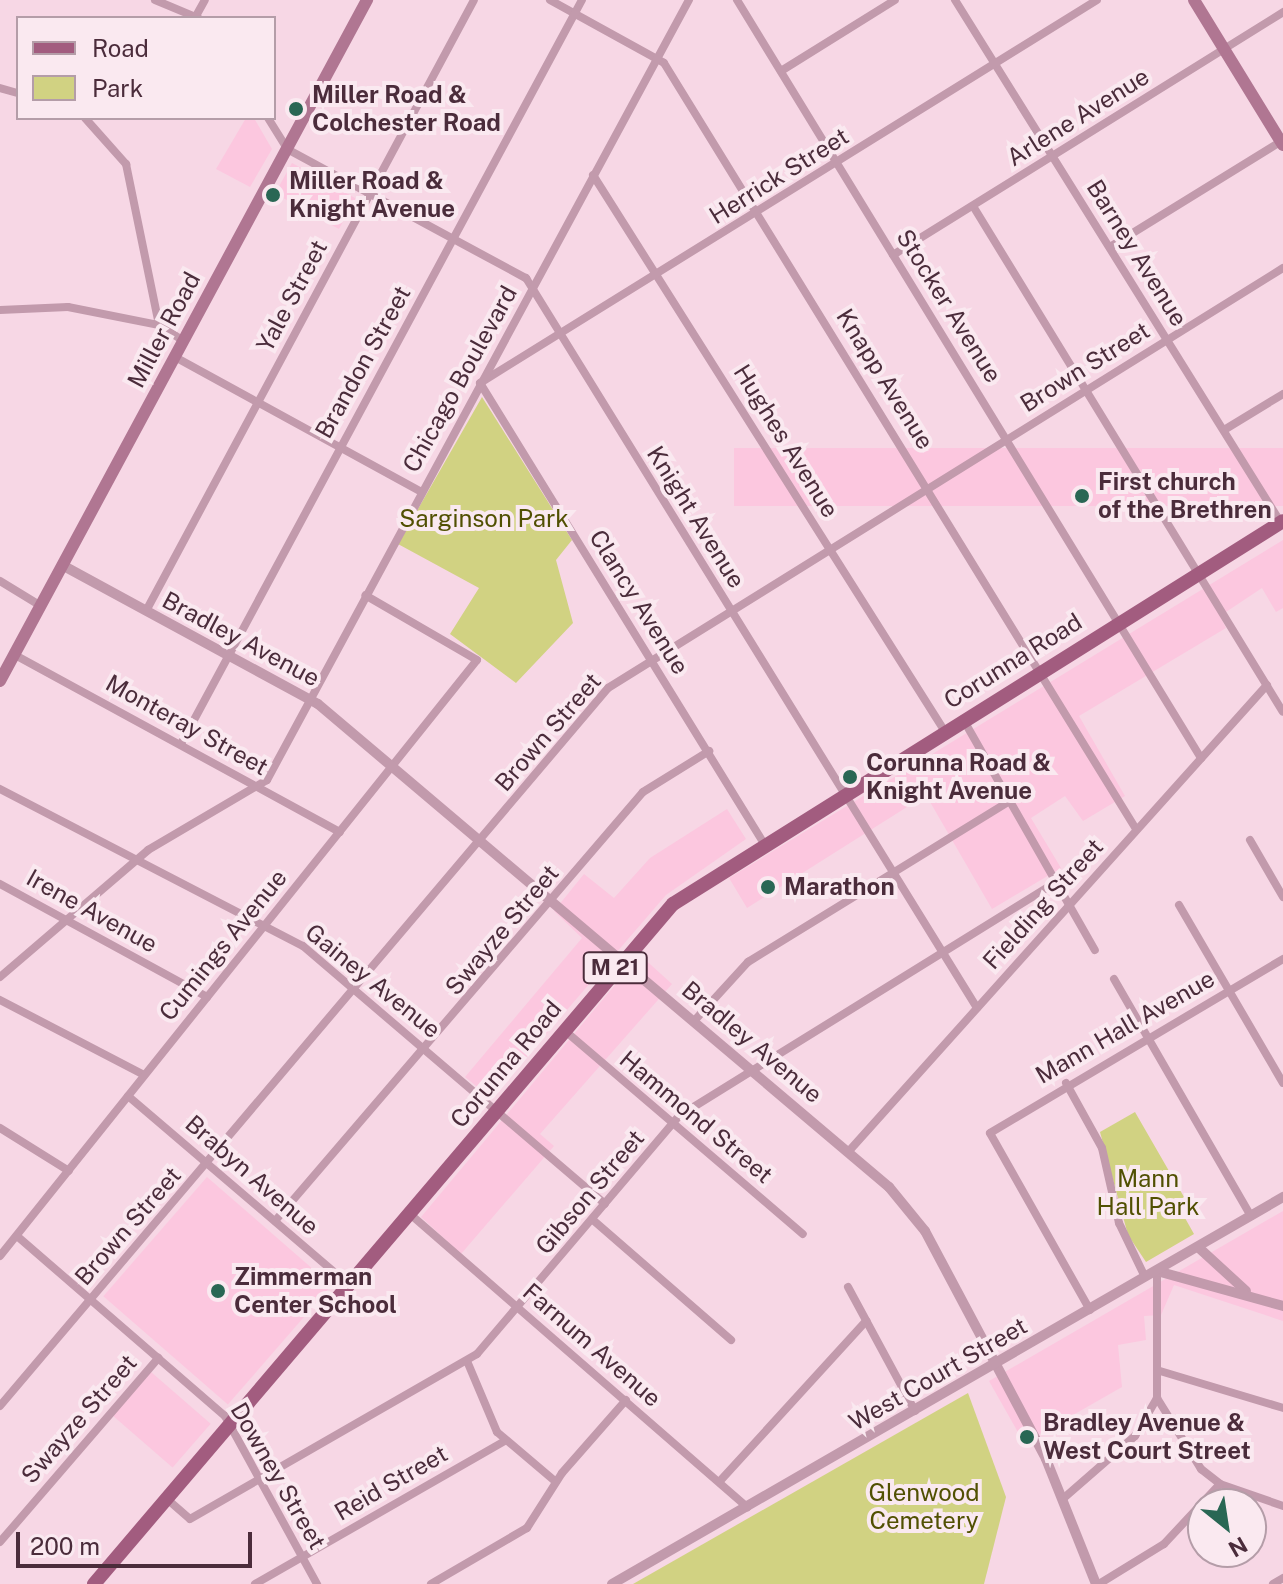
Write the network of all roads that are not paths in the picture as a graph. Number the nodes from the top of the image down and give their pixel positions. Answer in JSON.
{"nodes":[{"id":1,"x":155,"y":0,"type":"edge"},
{"id":2,"x":367,"y":0,"type":"edge"},
{"id":3,"x":474,"y":0,"type":"edge"},
{"id":4,"x":550,"y":0,"type":"edge"},
{"id":5,"x":582,"y":0,"type":"edge"},
{"id":6,"x":689,"y":0,"type":"edge"},
{"id":7,"x":737,"y":0,"type":"edge"},
{"id":8,"x":895,"y":0,"type":"edge"},
{"id":9,"x":955,"y":0,"type":"edge"},
{"id":10,"x":1097,"y":0,"type":"edge"},
{"id":11,"x":1194,"y":0,"type":"edge"},
{"id":12,"x":1283,"y":12,"type":"edge"},
{"id":13,"x":575,"y":13,"type":"junction"},
{"id":14,"x":195,"y":16,"type":"edge"},
{"id":15,"x":1224,"y":49,"type":"junction"},
{"id":16,"x":657,"y":58,"type":"junction"},
{"id":17,"x":994,"y":64,"type":"junction"},
{"id":18,"x":781,"y":71,"type":"junction"},
{"id":19,"x":87,"y":120,"type":"edge"},
{"id":20,"x":269,"y":120,"type":"edge"},
{"id":21,"x":1282,"y":142,"type":"edge"},
{"id":22,"x":287,"y":149,"type":"junction"},
{"id":23,"x":1053,"y":156,"type":"junction"},
{"id":24,"x":838,"y":163,"type":"junction"},
{"id":25,"x":593,"y":175,"type":"junction"},
{"id":26,"x":370,"y":193,"type":"junction"},
{"id":27,"x":973,"y":206,"type":"junction"},
{"id":28,"x":758,"y":213,"type":"junction"},
{"id":29,"x":453,"y":239,"type":"junction"},
{"id":30,"x":1110,"y":247,"type":"junction"},
{"id":31,"x":893,"y":255,"type":"junction"},
{"id":32,"x":1283,"y":268,"type":"edge"},
{"id":33,"x":659,"y":274,"type":"junction"},
{"id":34,"x":532,"y":289,"type":"junction"},
{"id":35,"x":0,"y":310,"type":"edge"},
{"id":36,"x":159,"y":325,"type":"junction"},
{"id":37,"x":559,"y":336,"type":"junction"},
{"id":38,"x":1167,"y":339,"type":"junction"},
{"id":39,"x":184,"y":341,"type":"junction"},
{"id":40,"x":175,"y":357,"type":"junction"},
{"id":41,"x":480,"y":383,"type":"junction"},
{"id":42,"x":1087,"y":389,"type":"junction"},
{"id":43,"x":1283,"y":394,"type":"edge"},
{"id":44,"x":258,"y":402,"type":"junction"},
{"id":45,"x":1224,"y":430,"type":"junction"},
{"id":46,"x":1008,"y":438,"type":"junction"},
{"id":47,"x":340,"y":446,"type":"junction"},
{"id":48,"x":929,"y":487,"type":"junction"},
{"id":49,"x":420,"y":491,"type":"junction"},
{"id":50,"x":1282,"y":524,"type":"edge"},
{"id":51,"x":829,"y":548,"type":"junction"},
{"id":52,"x":62,"y":565,"type":"junction"},
{"id":53,"x":1200,"y":572,"type":"junction"},
{"id":54,"x":0,"y":581,"type":"edge"},
{"id":55,"x":365,"y":595,"type":"junction"},
{"id":56,"x":41,"y":606,"type":"junction"},
{"id":57,"x":730,"y":610,"type":"junction"},
{"id":58,"x":146,"y":611,"type":"junction"},
{"id":59,"x":1121,"y":620,"type":"junction"},
{"id":60,"x":15,"y":655,"type":"junction"},
{"id":61,"x":229,"y":655,"type":"junction"},
{"id":62,"x":651,"y":659,"type":"junction"},
{"id":63,"x":1041,"y":671,"type":"junction"},
{"id":64,"x":0,"y":681,"type":"edge"},
{"id":65,"x":1267,"y":685,"type":"junction"},
{"id":66,"x":310,"y":699,"type":"junction"},
{"id":67,"x":1283,"y":712,"type":"edge"},
{"id":68,"x":963,"y":719,"type":"junction"},
{"id":69,"x":944,"y":730,"type":"junction"},
{"id":70,"x":181,"y":744,"type":"junction"},
{"id":71,"x":709,"y":751,"type":"junction"},
{"id":72,"x":1201,"y":758,"type":"junction"},
{"id":73,"x":393,"y":765,"type":"junction"},
{"id":74,"x":259,"y":786,"type":"junction"},
{"id":75,"x":0,"y":789,"type":"edge"},
{"id":76,"x":844,"y":793,"type":"junction"},
{"id":77,"x":1010,"y":801,"type":"junction"},
{"id":78,"x":1136,"y":829,"type":"junction"},
{"id":79,"x":340,"y":832,"type":"junction"},
{"id":80,"x":482,"y":840,"type":"junction"},
{"id":81,"x":1250,"y":840,"type":"dead end"},
{"id":82,"x":763,"y":842,"type":"junction"},
{"id":83,"x":138,"y":858,"type":"junction"},
{"id":84,"x":894,"y":872,"type":"junction"},
{"id":85,"x":1057,"y":882,"type":"junction"},
{"id":86,"x":0,"y":884,"type":"edge"},
{"id":87,"x":1283,"y":897,"type":"edge"},
{"id":88,"x":554,"y":900,"type":"junction"},
{"id":89,"x":1070,"y":904,"type":"junction"},
{"id":90,"x":1179,"y":905,"type":"dead end"},
{"id":91,"x":68,"y":920,"type":"junction"},
{"id":92,"x":264,"y":926,"type":"junction"},
{"id":93,"x":1095,"y":950,"type":"dead end"},
{"id":94,"x":943,"y":953,"type":"junction"},
{"id":95,"x":623,"y":959,"type":"junction"},
{"id":96,"x":1283,"y":959,"type":"edge"},
{"id":97,"x":0,"y":977,"type":"edge"},
{"id":98,"x":1114,"y":979,"type":"dead end"},
{"id":99,"x":356,"y":990,"type":"junction"},
{"id":100,"x":1229,"y":991,"type":"junction"},
{"id":101,"x":207,"y":997,"type":"junction"},
{"id":102,"x":0,"y":1000,"type":"edge"},
{"id":103,"x":977,"y":1008,"type":"junction"},
{"id":104,"x":695,"y":1020,"type":"junction"},
{"id":105,"x":564,"y":1030,"type":"junction"},
{"id":106,"x":1148,"y":1038,"type":"junction"},
{"id":107,"x":426,"y":1049,"type":"junction"},
{"id":108,"x":754,"y":1069,"type":"junction"},
{"id":109,"x":144,"y":1075,"type":"junction"},
{"id":110,"x":1066,"y":1083,"type":"junction"},
{"id":111,"x":1283,"y":1083,"type":"edge"},
{"id":112,"x":128,"y":1096,"type":"junction"},
{"id":113,"x":496,"y":1111,"type":"junction"},
{"id":114,"x":673,"y":1124,"type":"junction"},
{"id":115,"x":0,"y":1128,"type":"edge"},
{"id":116,"x":849,"y":1151,"type":"junction"},
{"id":117,"x":209,"y":1164,"type":"junction"},
{"id":118,"x":69,"y":1171,"type":"junction"},
{"id":119,"x":1283,"y":1197,"type":"edge"},
{"id":120,"x":605,"y":1204,"type":"junction"},
{"id":121,"x":410,"y":1214,"type":"junction"},
{"id":122,"x":1251,"y":1216,"type":"junction"},
{"id":123,"x":593,"y":1220,"type":"junction"},
{"id":124,"x":275,"y":1221,"type":"junction"},
{"id":125,"x":803,"y":1234,"type":"dead end"},
{"id":126,"x":17,"y":1236,"type":"junction"},
{"id":127,"x":1198,"y":1247,"type":"junction"},
{"id":128,"x":0,"y":1255,"type":"edge"},
{"id":129,"x":1157,"y":1271,"type":"junction"},
{"id":130,"x":1145,"y":1277,"type":"junction"},
{"id":131,"x":349,"y":1285,"type":"junction"},
{"id":132,"x":848,"y":1287,"type":"dead end"},
{"id":133,"x":1256,"y":1298,"type":"junction"},
{"id":134,"x":91,"y":1300,"type":"junction"},
{"id":135,"x":1283,"y":1306,"type":"edge"},
{"id":136,"x":518,"y":1307,"type":"junction"},
{"id":137,"x":1090,"y":1310,"type":"junction"},
{"id":138,"x":866,"y":1321,"type":"junction"},
{"id":139,"x":731,"y":1340,"type":"dead end"},
{"id":140,"x":158,"y":1358,"type":"junction"},
{"id":141,"x":467,"y":1361,"type":"junction"},
{"id":142,"x":994,"y":1366,"type":"junction"},
{"id":143,"x":1160,"y":1371,"type":"junction"},
{"id":144,"x":1157,"y":1398,"type":"junction"},
{"id":145,"x":626,"y":1400,"type":"junction"},
{"id":146,"x":0,"y":1406,"type":"edge"},
{"id":147,"x":1283,"y":1408,"type":"edge"},
{"id":148,"x":915,"y":1411,"type":"junction"},
{"id":149,"x":229,"y":1426,"type":"junction"},
{"id":150,"x":506,"y":1440,"type":"junction"},
{"id":151,"x":259,"y":1480,"type":"junction"},
{"id":152,"x":720,"y":1481,"type":"junction"},
{"id":153,"x":556,"y":1482,"type":"junction"},
{"id":154,"x":1220,"y":1484,"type":"junction"},
{"id":155,"x":1065,"y":1497,"type":"junction"},
{"id":156,"x":167,"y":1499,"type":"junction"},
{"id":157,"x":1283,"y":1506,"type":"edge"},
{"id":158,"x":747,"y":1507,"type":"junction"},
{"id":159,"x":0,"y":1542,"type":"edge"},
{"id":160,"x":302,"y":1557,"type":"junction"},
{"id":161,"x":1283,"y":1578,"type":"edge"},
{"id":162,"x":94,"y":1584,"type":"edge"},
{"id":163,"x":255,"y":1584,"type":"edge"},
{"id":164,"x":317,"y":1584,"type":"edge"},
{"id":165,"x":431,"y":1584,"type":"edge"},
{"id":166,"x":612,"y":1584,"type":"edge"},
{"id":167,"x":1098,"y":1584,"type":"edge"},
{"id":168,"x":1273,"y":1584,"type":"edge"}],
"edges":[{"from":1,"to":14,"type":"street"},
{"from":2,"to":22,"type":"main road","name":"Miller Road"},
{"from":3,"to":26,"type":"street","name":"Yale Street"},
{"from":4,"to":13,"type":"street","name":"Knapp Avenue"},
{"from":5,"to":13,"type":"street","name":"Brandon Street"},
{"from":6,"to":16,"type":"street","name":"Chicago Boulevard"},
{"from":7,"to":18,"type":"street","name":"Stocker Avenue"},
{"from":8,"to":18,"type":"street"},
{"from":9,"to":17,"type":"street","name":"Barney Avenue"},
{"from":10,"to":17,"type":"street","name":"Herrick Street"},
{"from":11,"to":15,"type":"main road"},
{"from":12,"to":15,"type":"street","name":"Arlene Avenue"},
{"from":13,"to":16,"type":"street","name":"Knapp Avenue"},
{"from":13,"to":29,"type":"street","name":"Brandon Street"},
{"from":15,"to":21,"type":"main road"},
{"from":15,"to":23,"type":"street","name":"Arlene Avenue"},
{"from":16,"to":25,"type":"street","name":"Chicago Boulevard"},
{"from":16,"to":28,"type":"street","name":"Knapp Avenue"},
{"from":17,"to":23,"type":"street","name":"Barney Avenue"},
{"from":17,"to":24,"type":"street","name":"Herrick Street"},
{"from":18,"to":24,"type":"street","name":"Stocker Avenue"},
{"from":19,"to":36,"type":"street"},
{"from":20,"to":22,"type":"street"},
{"from":21,"to":30,"type":"street"},
{"from":22,"to":26,"type":"street","name":"Knight Avenue"},
{"from":22,"to":39,"type":"main road","name":"Miller Road"},
{"from":23,"to":27,"type":"street","name":"Arlene Avenue"},
{"from":23,"to":30,"type":"street","name":"Barney Avenue"},
{"from":24,"to":28,"type":"street","name":"Herrick Street"},
{"from":24,"to":31,"type":"street","name":"Stocker Avenue"},
{"from":25,"to":33,"type":"street","name":"Hughes Avenue"},
{"from":25,"to":34,"type":"street","name":"Chicago Boulevard"},
{"from":26,"to":29,"type":"street","name":"Knight Avenue"},
{"from":26,"to":44,"type":"street","name":"Yale Street"},
{"from":27,"to":31,"type":"street","name":"Arlene Avenue"},
{"from":27,"to":42,"type":"street"},
{"from":28,"to":33,"type":"street","name":"Herrick Street"},
{"from":28,"to":48,"type":"street","name":"Knapp Avenue"},
{"from":29,"to":34,"type":"street","name":"Knight Avenue"},
{"from":29,"to":47,"type":"street","name":"Brandon Street"},
{"from":30,"to":38,"type":"street","name":"Barney Avenue"},
{"from":31,"to":46,"type":"street","name":"Stocker Avenue"},
{"from":32,"to":38,"type":"street","name":"Brown Street"},
{"from":33,"to":37,"type":"street","name":"Herrick Street"},
{"from":33,"to":51,"type":"street","name":"Hughes Avenue"},
{"from":34,"to":37,"type":"street","name":"Knight Avenue"},
{"from":34,"to":41,"type":"street","name":"Chicago Boulevard"},
{"from":35,"to":36,"type":"street"},
{"from":36,"to":39,"type":"street"},
{"from":37,"to":41,"type":"street","name":"Herrick Street"},
{"from":37,"to":57,"type":"street","name":"Knight Avenue"},
{"from":38,"to":42,"type":"street","name":"Brown Street"},
{"from":38,"to":45,"type":"street","name":"Barney Avenue"},
{"from":39,"to":40,"type":"main road","name":"Miller Road"},
{"from":40,"to":44,"type":"street"},
{"from":40,"to":52,"type":"main road","name":"Miller Road"},
{"from":41,"to":49,"type":"street","name":"Chicago Boulevard"},
{"from":41,"to":62,"type":"street","name":"Clancy Avenue"},
{"from":42,"to":46,"type":"street","name":"Brown Street"},
{"from":42,"to":53,"type":"street"},
{"from":43,"to":45,"type":"street"},
{"from":44,"to":47,"type":"street"},
{"from":44,"to":58,"type":"street","name":"Yale Street"},
{"from":45,"to":50,"type":"street","name":"Barney Avenue"},
{"from":46,"to":48,"type":"street","name":"Brown Street"},
{"from":46,"to":59,"type":"street","name":"Stocker Avenue"},
{"from":47,"to":49,"type":"street"},
{"from":47,"to":61,"type":"street","name":"Brandon Street"},
{"from":48,"to":51,"type":"street","name":"Brown Street"},
{"from":48,"to":63,"type":"street","name":"Knapp Avenue"},
{"from":49,"to":55,"type":"street","name":"Chicago Boulevard"},
{"from":50,"to":53,"type":"main road","name":"Corunna Road","number":"M 21"},
{"from":51,"to":57,"type":"street","name":"Brown Street"},
{"from":51,"to":69,"type":"street","name":"Hughes Avenue"},
{"from":52,"to":56,"type":"main road","name":"Miller Road"},
{"from":52,"to":58,"type":"street","name":"Bradley Avenue"},
{"from":53,"to":59,"type":"main road","name":"Corunna Road","number":"M 21"},
{"from":53,"to":65,"type":"street"},
{"from":54,"to":56,"type":"street"},
{"from":55,"to":66,"type":"street","name":"Chicago Boulevard"},
{"from":55,"to":73,"type":"street","name":"Cumings Avenue"},
{"from":56,"to":60,"type":"main road","name":"Miller Road"},
{"from":57,"to":62,"type":"street","name":"Brown Street"},
{"from":57,"to":76,"type":"street","name":"Knight Avenue"},
{"from":58,"to":61,"type":"street","name":"Bradley Avenue"},
{"from":59,"to":63,"type":"main road","name":"Corunna Road","number":"M 21"},
{"from":59,"to":72,"type":"street","name":"Stocker Avenue"},
{"from":60,"to":64,"type":"main road","name":"Miller Road"},
{"from":60,"to":70,"type":"street","name":"Monteray Street"},
{"from":61,"to":66,"type":"street","name":"Bradley Avenue"},
{"from":61,"to":70,"type":"street","name":"Brandon Street"},
{"from":62,"to":71,"type":"street","name":"Clancy Avenue"},
{"from":62,"to":80,"type":"street","name":"Brown Street"},
{"from":63,"to":68,"type":"main road","name":"Corunna Road","number":"M 21"},
{"from":63,"to":78,"type":"street","name":"Knapp Avenue"},
{"from":65,"to":67,"type":"street"},
{"from":65,"to":72,"type":"street","name":"Fielding Street"},
{"from":66,"to":73,"type":"street","name":"Bradley Avenue"},
{"from":66,"to":74,"type":"street","name":"Chicago Boulevard"},
{"from":68,"to":69,"type":"main road","name":"Corunna Road","number":"M 21"},
{"from":68,"to":77,"type":"street"},
{"from":69,"to":76,"type":"main road","name":"Corunna Road","number":"M 21"},
{"from":70,"to":74,"type":"street","name":"Monteray Street"},
{"from":71,"to":82,"type":"street","name":"Clancy Avenue"},
{"from":71,"to":88,"type":"street","name":"Swayze Street"},
{"from":72,"to":78,"type":"street","name":"Fielding Street"},
{"from":73,"to":79,"type":"street","name":"Cumings Avenue"},
{"from":73,"to":80,"type":"street","name":"Bradley Avenue"},
{"from":74,"to":79,"type":"street","name":"Monteray Street"},
{"from":74,"to":83,"type":"street","name":"Chicago Boulevard"},
{"from":75,"to":83,"type":"street","name":"Gainey Avenue"},
{"from":76,"to":82,"type":"main road","name":"Corunna Road","number":"M 21"},
{"from":76,"to":84,"type":"street","name":"Knight Avenue"},
{"from":77,"to":84,"type":"street"},
{"from":77,"to":85,"type":"street"},
{"from":78,"to":89,"type":"street","name":"Fielding Street"},
{"from":79,"to":92,"type":"street","name":"Cumings Avenue"},
{"from":80,"to":88,"type":"street","name":"Bradley Avenue"},
{"from":80,"to":99,"type":"street","name":"Brown Street"},
{"from":81,"to":87,"type":"street"},
{"from":82,"to":95,"type":"main road","name":"Corunna Road","number":"M 21"},
{"from":83,"to":91,"type":"street","name":"Chicago Boulevard"},
{"from":83,"to":92,"type":"street","name":"Gainey Avenue"},
{"from":84,"to":94,"type":"street","name":"Knight Avenue"},
{"from":84,"to":104,"type":"street"},
{"from":85,"to":89,"type":"street"},
{"from":85,"to":94,"type":"street","name":"Gibson Street"},
{"from":86,"to":91,"type":"street","name":"Irene Avenue"},
{"from":88,"to":95,"type":"street","name":"Bradley Avenue"},
{"from":88,"to":107,"type":"street","name":"Swayze Street"},
{"from":89,"to":93,"type":"street"},
{"from":89,"to":103,"type":"street","name":"Fielding Street"},
{"from":90,"to":100,"type":"street"},
{"from":91,"to":97,"type":"street","name":"Chicago Boulevard"},
{"from":91,"to":101,"type":"street","name":"Irene Avenue"},
{"from":92,"to":99,"type":"street","name":"Gainey Avenue"},
{"from":92,"to":101,"type":"street","name":"Cumings Avenue"},
{"from":94,"to":103,"type":"street","name":"Knight Avenue"},
{"from":94,"to":108,"type":"street","name":"Gibson Street"},
{"from":95,"to":104,"type":"street","name":"Bradley Avenue"},
{"from":95,"to":105,"type":"main road","name":"Corunna Road","number":"M 21"},
{"from":96,"to":100,"type":"street","name":"Mann Hall Avenue"},
{"from":98,"to":106,"type":"street"},
{"from":99,"to":107,"type":"street","name":"Gainey Avenue"},
{"from":99,"to":117,"type":"street","name":"Brown Street"},
{"from":100,"to":106,"type":"street","name":"Mann Hall Avenue"},
{"from":100,"to":111,"type":"street"},
{"from":101,"to":109,"type":"street","name":"Cumings Avenue"},
{"from":102,"to":109,"type":"street"},
{"from":103,"to":116,"type":"street","name":"Fielding Street"},
{"from":104,"to":108,"type":"street","name":"Bradley Avenue"},
{"from":105,"to":113,"type":"main road","name":"Corunna Road","number":"M 21"},
{"from":105,"to":114,"type":"street","name":"Hammond Street"},
{"from":106,"to":110,"type":"street","name":"Mann Hall Avenue"},
{"from":106,"to":122,"type":"street"},
{"from":107,"to":113,"type":"street","name":"Gainey Avenue"},
{"from":107,"to":124,"type":"street","name":"Swayze Street"},
{"from":108,"to":114,"type":"street","name":"Gibson Street"},
{"from":108,"to":116,"type":"street","name":"Bradley Avenue"},
{"from":109,"to":112,"type":"street","name":"Cumings Avenue"},
{"from":110,"to":130,"type":"street"},
{"from":110,"to":137,"type":"street","name":"Mann Hall Avenue"},
{"from":112,"to":117,"type":"street","name":"Brabyn Avenue"},
{"from":112,"to":118,"type":"street","name":"Cumings Avenue"},
{"from":113,"to":120,"type":"street","name":"Gainey Avenue"},
{"from":113,"to":121,"type":"main road","name":"Corunna Road","number":"M 21"},
{"from":114,"to":120,"type":"street","name":"Gibson Street"},
{"from":114,"to":125,"type":"street","name":"Hammond Street"},
{"from":115,"to":118,"type":"street"},
{"from":116,"to":142,"type":"street","name":"Bradley Avenue"},
{"from":117,"to":124,"type":"street","name":"Brabyn Avenue"},
{"from":117,"to":134,"type":"street","name":"Brown Street"},
{"from":118,"to":126,"type":"street","name":"Cumings Avenue"},
{"from":119,"to":122,"type":"street","name":"West Court Street"},
{"from":120,"to":123,"type":"street","name":"Gibson Street"},
{"from":121,"to":131,"type":"main road","name":"Corunna Road","number":"M 21"},
{"from":121,"to":136,"type":"street","name":"Farnum Avenue"},
{"from":122,"to":127,"type":"street","name":"West Court Street"},
{"from":123,"to":136,"type":"street","name":"Gibson Street"},
{"from":123,"to":139,"type":"street"},
{"from":124,"to":131,"type":"street","name":"Brabyn Avenue"},
{"from":126,"to":128,"type":"street","name":"Cumings Avenue"},
{"from":126,"to":134,"type":"street","name":"Downey Street"},
{"from":127,"to":129,"type":"street","name":"West Court Street"},
{"from":127,"to":133,"type":"street"},
{"from":129,"to":130,"type":"street","name":"West Court Street"},
{"from":129,"to":133,"type":"street"},
{"from":129,"to":143,"type":"street"},
{"from":130,"to":137,"type":"street","name":"West Court Street"},
{"from":131,"to":149,"type":"main road","name":"Corunna Road","number":"M 21"},
{"from":132,"to":138,"type":"street"},
{"from":133,"to":135,"type":"street"},
{"from":134,"to":140,"type":"street","name":"Downey Street"},
{"from":134,"to":146,"type":"street","name":"Brown Street"},
{"from":136,"to":141,"type":"street","name":"Gibson Street"},
{"from":136,"to":145,"type":"street","name":"Farnum Avenue"},
{"from":137,"to":142,"type":"street","name":"West Court Street"},
{"from":138,"to":148,"type":"street"},
{"from":138,"to":152,"type":"street"},
{"from":140,"to":149,"type":"street","name":"Downey Street"},
{"from":140,"to":159,"type":"street","name":"Swayze Street"},
{"from":141,"to":150,"type":"street"},
{"from":141,"to":151,"type":"street","name":"Gibson Street"},
{"from":142,"to":148,"type":"street","name":"West Court Street"},
{"from":142,"to":155,"type":"street","name":"Bradley Avenue"},
{"from":143,"to":144,"type":"street"},
{"from":143,"to":147,"type":"street"},
{"from":144,"to":154,"type":"street"},
{"from":144,"to":155,"type":"street"},
{"from":145,"to":152,"type":"street","name":"Farnum Avenue"},
{"from":145,"to":153,"type":"street"},
{"from":148,"to":158,"type":"street","name":"West Court Street"},
{"from":149,"to":151,"type":"street","name":"Downey Street"},
{"from":149,"to":156,"type":"main road","name":"Corunna Road","number":"M 21"},
{"from":150,"to":153,"type":"street"},
{"from":150,"to":160,"type":"street","name":"Reid Street"},
{"from":151,"to":156,"type":"street","name":"Gibson Street"},
{"from":151,"to":160,"type":"street","name":"Downey Street"},
{"from":152,"to":158,"type":"street","name":"Farnum Avenue"},
{"from":153,"to":165,"type":"street"},
{"from":154,"to":157,"type":"street"},
{"from":154,"to":167,"type":"street"},
{"from":155,"to":167,"type":"street","name":"Bradley Avenue"},
{"from":156,"to":162,"type":"main road","name":"Corunna Road","number":"M 21"},
{"from":158,"to":166,"type":"street","name":"West Court Street"},
{"from":160,"to":163,"type":"street","name":"Reid Street"},
{"from":160,"to":164,"type":"street","name":"Downey Street"},
{"from":161,"to":168,"type":"street"}]}
